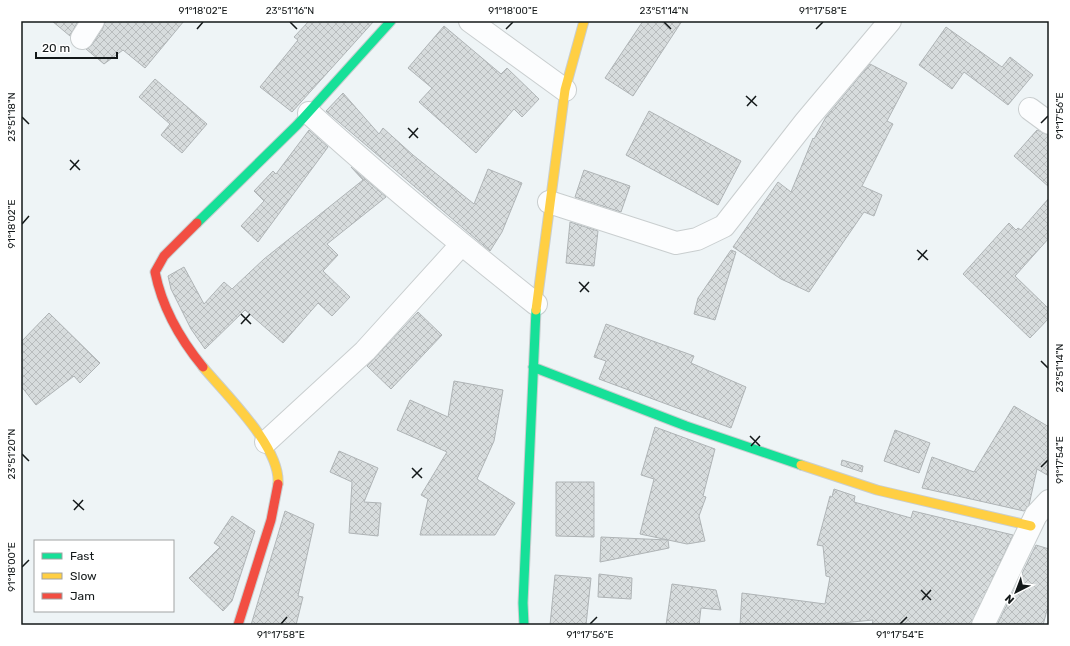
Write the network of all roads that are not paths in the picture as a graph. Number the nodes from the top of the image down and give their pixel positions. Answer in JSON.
{"nodes":[{"id":1,"x":391,"y":21,"type":"edge"},
{"id":2,"x":470,"y":21,"type":"edge"},
{"id":3,"x":584,"y":21,"type":"edge"},
{"id":4,"x":890,"y":21,"type":"edge"},
{"id":5,"x":565,"y":90,"type":"junction"},
{"id":6,"x":1030,"y":109,"type":"dead end"},
{"id":7,"x":309,"y":113,"type":"junction"},
{"id":8,"x":1049,"y":123,"type":"edge"},
{"id":9,"x":549,"y":202,"type":"junction"},
{"id":10,"x":461,"y":245,"type":"junction"},
{"id":11,"x":536,"y":304,"type":"junction"},
{"id":12,"x":533,"y":367,"type":"junction"},
{"id":13,"x":266,"y":442,"type":"junction"},
{"id":14,"x":1049,"y":501,"type":"edge"},
{"id":15,"x":1031,"y":526,"type":"junction"},
{"id":16,"x":238,"y":625,"type":"edge"},
{"id":17,"x":524,"y":625,"type":"edge"},
{"id":18,"x":983,"y":625,"type":"edge"}],
"edges":[{"from":1,"to":7,"type":"street"},
{"from":2,"to":5,"type":"street"},
{"from":3,"to":5,"type":"street"},
{"from":4,"to":9,"type":"street"},
{"from":5,"to":9,"type":"street"},
{"from":6,"to":8,"type":"street"},
{"from":7,"to":10,"type":"street"},
{"from":7,"to":13,"type":"street"},
{"from":9,"to":11,"type":"street"},
{"from":10,"to":11,"type":"street"},
{"from":10,"to":13,"type":"street"},
{"from":11,"to":12,"type":"street"},
{"from":12,"to":15,"type":"street"},
{"from":12,"to":17,"type":"street"},
{"from":13,"to":16,"type":"street"},
{"from":14,"to":15,"type":"street"},
{"from":15,"to":18,"type":"street"}]}
